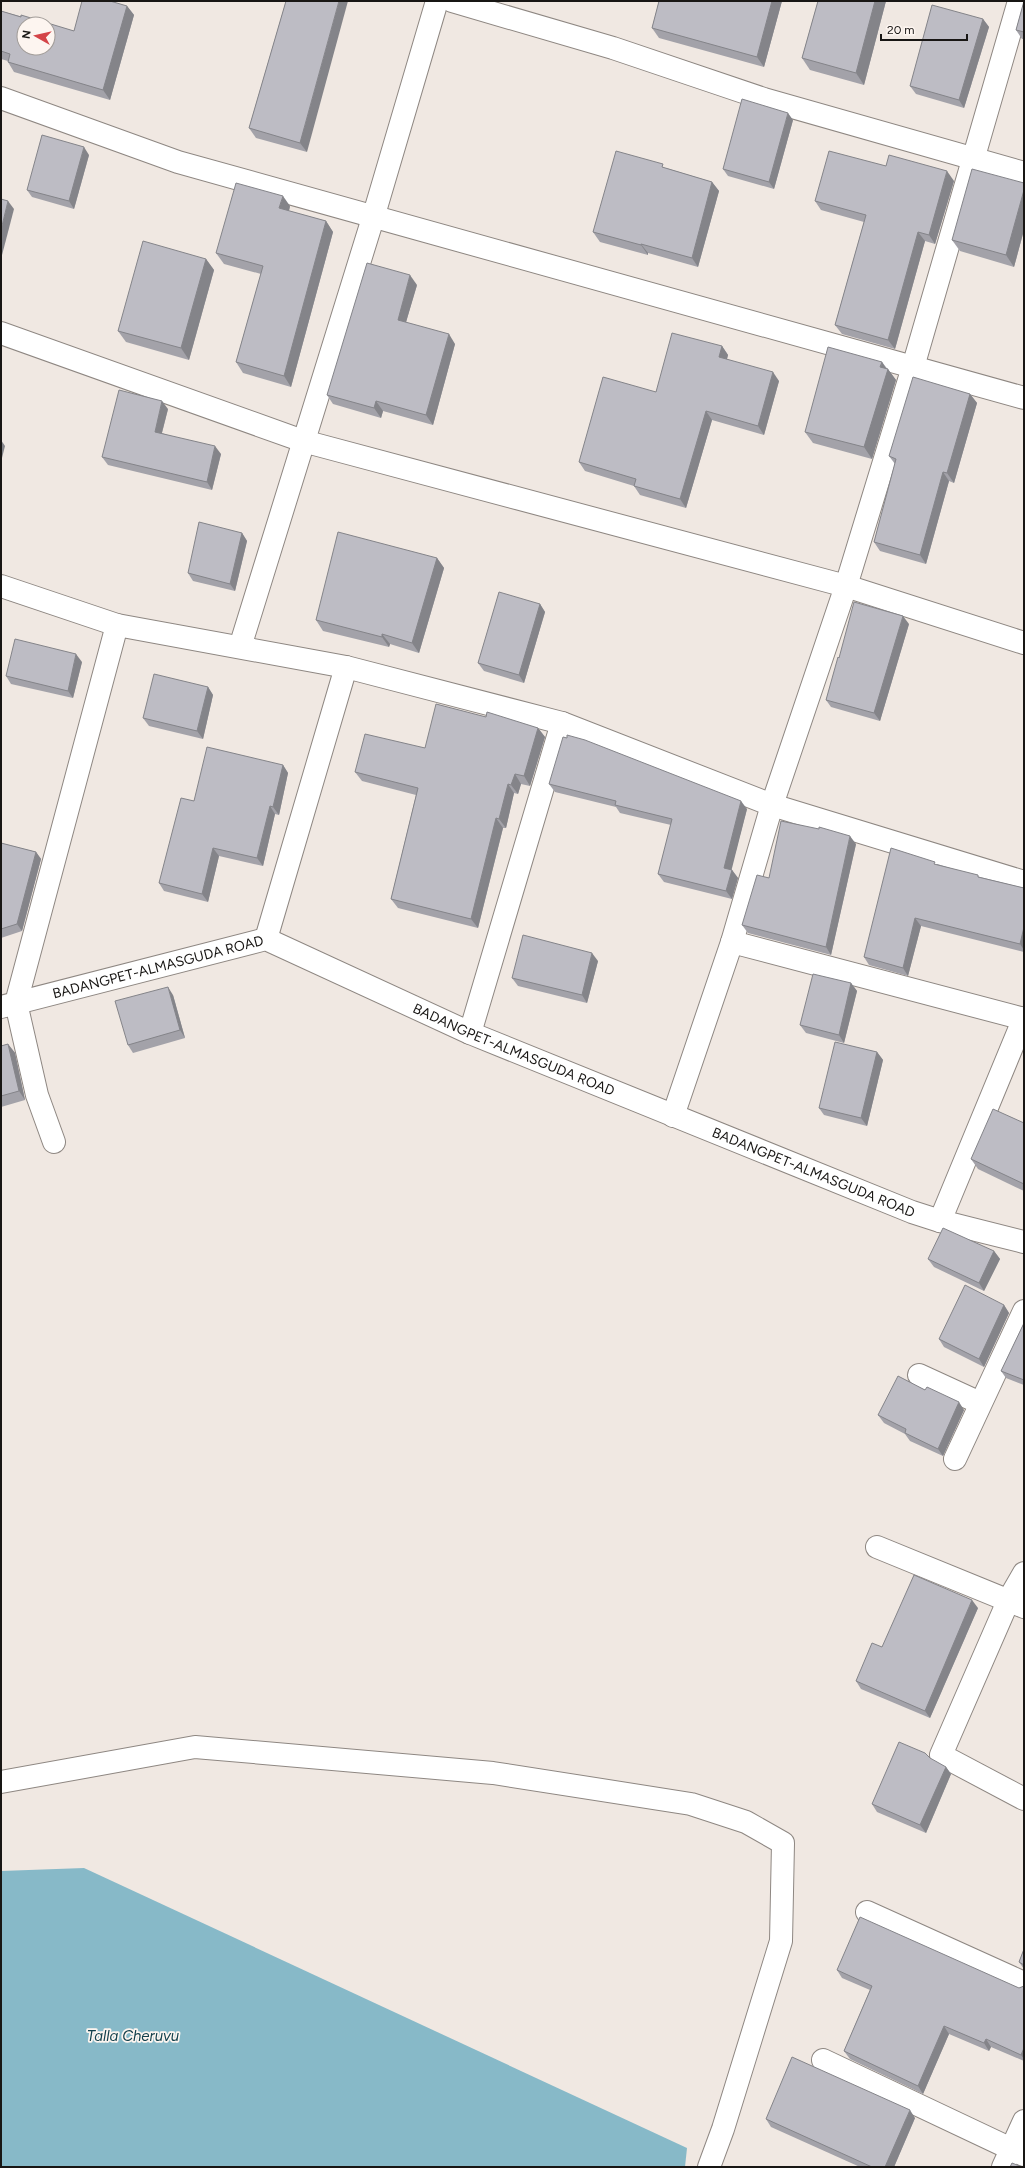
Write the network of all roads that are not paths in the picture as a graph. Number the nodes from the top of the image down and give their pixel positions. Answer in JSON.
{"nodes":[{"id":1,"x":438,"y":1,"type":"edge"},
{"id":2,"x":452,"y":1,"type":"edge"},
{"id":3,"x":1019,"y":1,"type":"edge"},
{"id":4,"x":1,"y":98,"type":"edge"},
{"id":5,"x":973,"y":158,"type":"junction"},
{"id":6,"x":1024,"y":172,"type":"edge"},
{"id":7,"x":373,"y":218,"type":"junction"},
{"id":8,"x":1,"y":333,"type":"edge"},
{"id":9,"x":913,"y":367,"type":"junction"},
{"id":10,"x":1024,"y":398,"type":"edge"},
{"id":11,"x":303,"y":440,"type":"junction"},
{"id":12,"x":1,"y":586,"type":"edge"},
{"id":13,"x":846,"y":586,"type":"junction"},
{"id":14,"x":117,"y":625,"type":"junction"},
{"id":15,"x":1024,"y":644,"type":"edge"},
{"id":16,"x":240,"y":647,"type":"junction"},
{"id":17,"x":346,"y":667,"type":"junction"},
{"id":18,"x":562,"y":723,"type":"junction"},
{"id":19,"x":772,"y":806,"type":"junction"},
{"id":20,"x":1024,"y":882,"type":"edge"},
{"id":21,"x":266,"y":939,"type":"junction"},
{"id":22,"x":732,"y":942,"type":"junction"},
{"id":23,"x":9,"y":1005,"type":"edge"},
{"id":24,"x":1024,"y":1019,"type":"edge"},
{"id":25,"x":470,"y":1033,"type":"junction"},
{"id":26,"x":673,"y":1116,"type":"junction"},
{"id":27,"x":54,"y":1142,"type":"dead end"},
{"id":28,"x":940,"y":1221,"type":"junction"},
{"id":29,"x":1024,"y":1242,"type":"edge"},
{"id":30,"x":1024,"y":1311,"type":"edge"},
{"id":31,"x":919,"y":1374,"type":"dead end"},
{"id":32,"x":980,"y":1403,"type":"junction"},
{"id":33,"x":955,"y":1459,"type":"dead end"},
{"id":34,"x":877,"y":1546,"type":"dead end"},
{"id":35,"x":1024,"y":1572,"type":"edge"},
{"id":36,"x":1016,"y":1603,"type":"edge"},
{"id":37,"x":1,"y":1782,"type":"edge"},
{"id":38,"x":1024,"y":1799,"type":"edge"},
{"id":39,"x":867,"y":1912,"type":"dead end"},
{"id":40,"x":1024,"y":1983,"type":"edge"},
{"id":41,"x":822,"y":2060,"type":"dead end"},
{"id":42,"x":1024,"y":2121,"type":"edge"},
{"id":43,"x":1013,"y":2157,"type":"edge"},
{"id":44,"x":709,"y":2167,"type":"edge"}],
"edges":[{"from":1,"to":7,"type":"street"},
{"from":2,"to":5,"type":"street"},
{"from":3,"to":5,"type":"street"},
{"from":4,"to":7,"type":"street"},
{"from":5,"to":6,"type":"street"},
{"from":5,"to":9,"type":"street"},
{"from":7,"to":9,"type":"street"},
{"from":7,"to":11,"type":"street"},
{"from":8,"to":11,"type":"street"},
{"from":9,"to":10,"type":"street"},
{"from":9,"to":13,"type":"street"},
{"from":11,"to":13,"type":"street"},
{"from":11,"to":16,"type":"street"},
{"from":12,"to":14,"type":"street"},
{"from":13,"to":15,"type":"street"},
{"from":13,"to":19,"type":"street"},
{"from":14,"to":16,"type":"street"},
{"from":14,"to":23,"type":"street"},
{"from":16,"to":17,"type":"street"},
{"from":17,"to":18,"type":"street"},
{"from":17,"to":21,"type":"street"},
{"from":18,"to":19,"type":"street"},
{"from":18,"to":25,"type":"street"},
{"from":19,"to":20,"type":"street"},
{"from":19,"to":22,"type":"street"},
{"from":21,"to":23,"type":"street","name":"BADANGPET-ALMASGUDA ROAD"},
{"from":21,"to":25,"type":"street","name":"BADANGPET-ALMASGUDA ROAD"},
{"from":22,"to":24,"type":"street"},
{"from":22,"to":26,"type":"street"},
{"from":23,"to":27,"type":"street"},
{"from":24,"to":28,"type":"street"},
{"from":25,"to":26,"type":"street","name":"BADANGPET-ALMASGUDA ROAD"},
{"from":26,"to":28,"type":"street","name":"BADANGPET-ALMASGUDA ROAD"},
{"from":28,"to":29,"type":"street","name":"BADANGPET-ALMASGUDA ROAD"},
{"from":30,"to":32,"type":"street"},
{"from":31,"to":32,"type":"street"},
{"from":32,"to":33,"type":"street"},
{"from":34,"to":36,"type":"street"},
{"from":35,"to":36,"type":"street"},
{"from":36,"to":38,"type":"street"},
{"from":37,"to":44,"type":"street"},
{"from":39,"to":40,"type":"street"},
{"from":41,"to":43,"type":"street"},
{"from":42,"to":43,"type":"street"}]}
